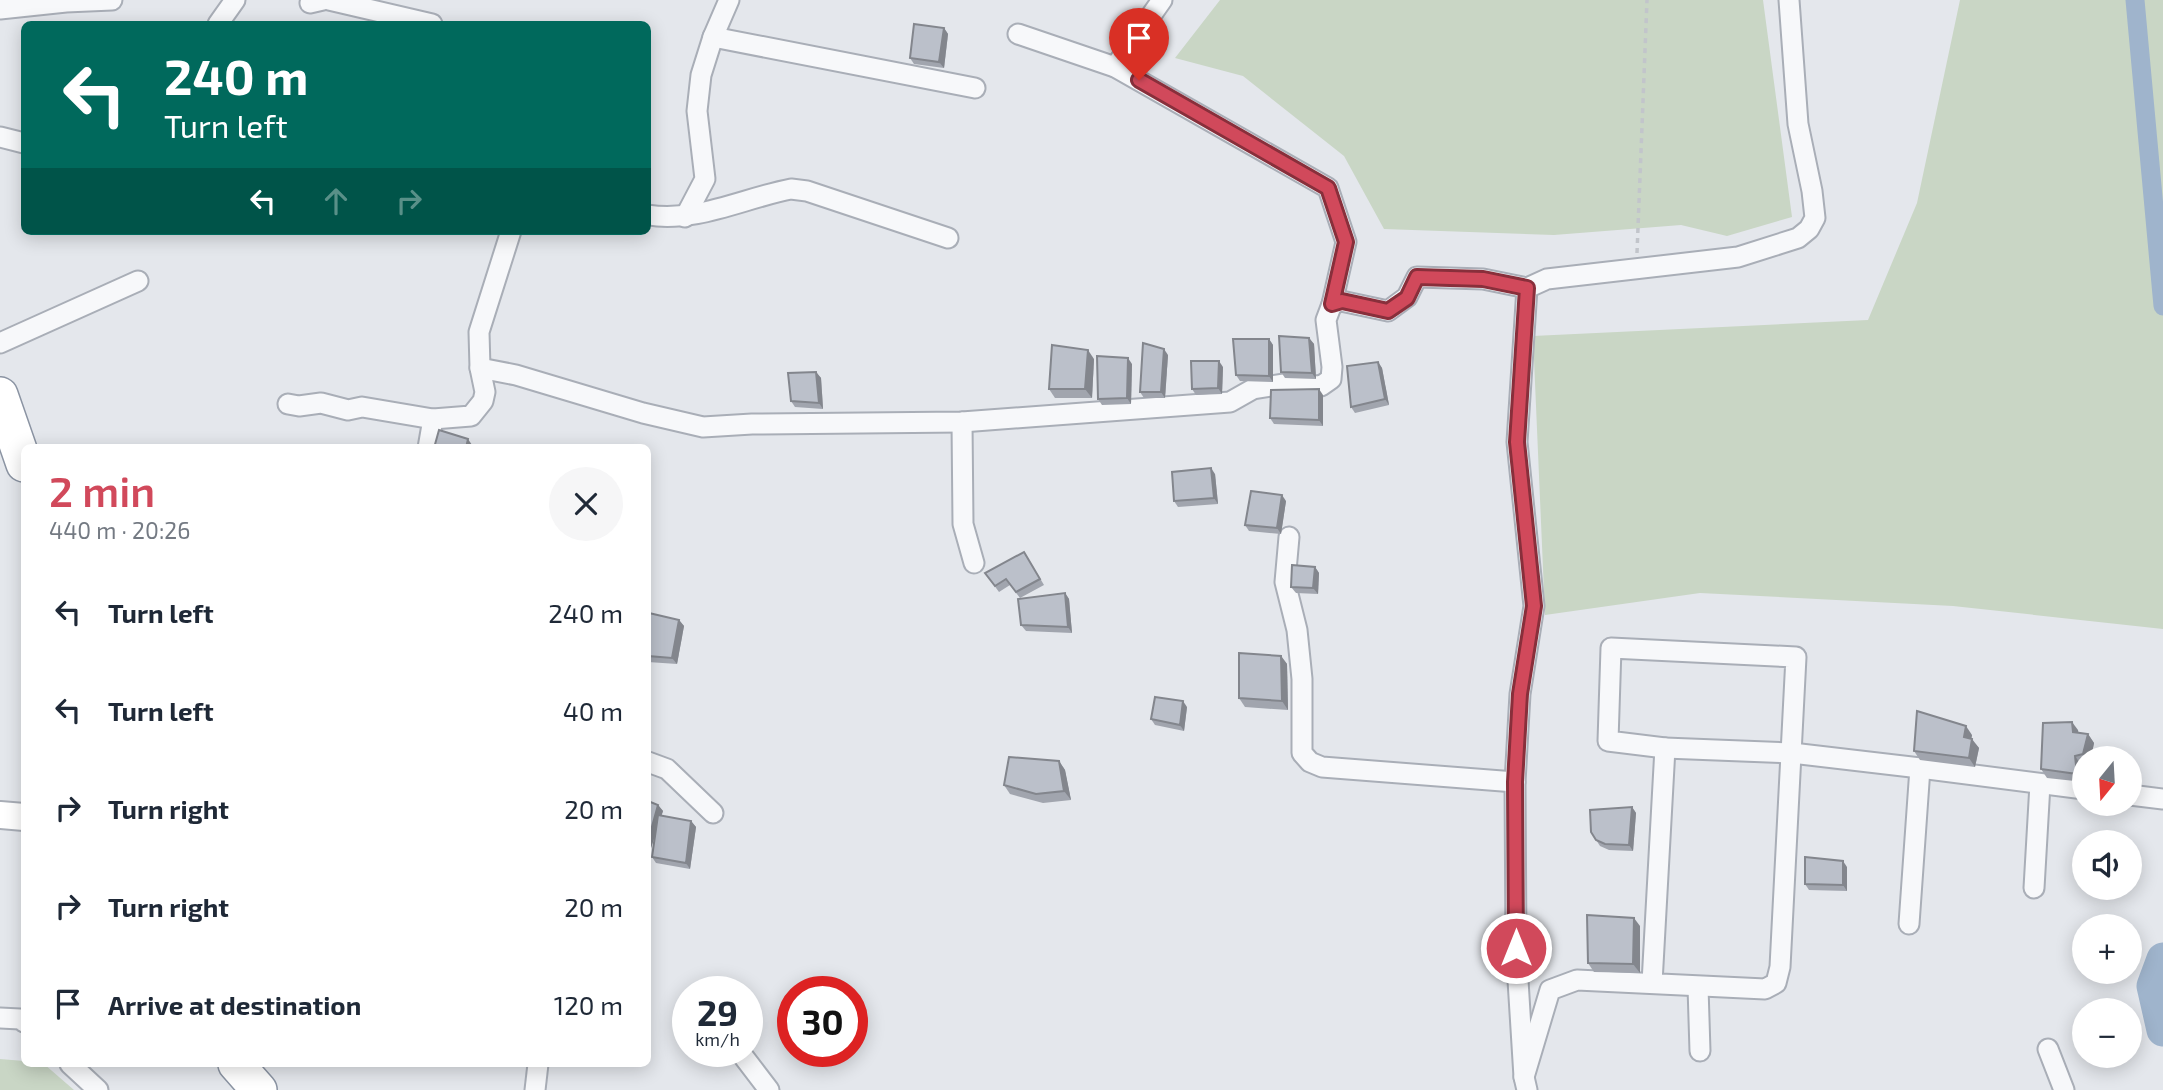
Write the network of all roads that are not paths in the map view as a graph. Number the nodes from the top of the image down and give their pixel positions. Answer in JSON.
{"nodes":[{"id":1,"x":112,"y":0,"type":"edge"},
{"id":2,"x":235,"y":0,"type":"edge"},
{"id":3,"x":329,"y":0,"type":"edge"},
{"id":4,"x":729,"y":0,"type":"edge"},
{"id":5,"x":1162,"y":0,"type":"edge"},
{"id":6,"x":1789,"y":0,"type":"edge"},
{"id":7,"x":0,"y":9,"type":"edge"},
{"id":8,"x":220,"y":21,"type":"edge"},
{"id":9,"x":419,"y":21,"type":"edge"},
{"id":10,"x":1018,"y":34,"type":"dead end"},
{"id":11,"x":713,"y":37,"type":"junction"},
{"id":12,"x":1115,"y":67,"type":"junction"},
{"id":13,"x":975,"y":88,"type":"dead end"},
{"id":14,"x":0,"y":137,"type":"edge"},
{"id":15,"x":21,"y":142,"type":"edge"},
{"id":16,"x":651,"y":216,"type":"edge"},
{"id":17,"x":685,"y":217,"type":"junction"},
{"id":18,"x":510,"y":235,"type":"edge"},
{"id":19,"x":948,"y":238,"type":"dead end"},
{"id":20,"x":138,"y":281,"type":"dead end"},
{"id":21,"x":1527,"y":288,"type":"junction"},
{"id":22,"x":1332,"y":304,"type":"junction"},
{"id":23,"x":0,"y":343,"type":"edge"},
{"id":24,"x":480,"y":368,"type":"junction"},
{"id":25,"x":0,"y":395,"type":"edge"},
{"id":26,"x":288,"y":404,"type":"dead end"},
{"id":27,"x":433,"y":419,"type":"junction"},
{"id":28,"x":962,"y":422,"type":"junction"},
{"id":29,"x":429,"y":444,"type":"edge"},
{"id":30,"x":21,"y":455,"type":"edge"},
{"id":31,"x":1289,"y":537,"type":"dead end"},
{"id":32,"x":974,"y":563,"type":"dead end"},
{"id":33,"x":1665,"y":748,"type":"junction"},
{"id":34,"x":1792,"y":753,"type":"junction"},
{"id":35,"x":651,"y":763,"type":"edge"},
{"id":36,"x":1920,"y":768,"type":"junction"},
{"id":37,"x":1515,"y":782,"type":"junction"},
{"id":38,"x":2040,"y":784,"type":"junction"},
{"id":39,"x":2072,"y":788,"type":"edge"},
{"id":40,"x":2142,"y":796,"type":"edge"},
{"id":41,"x":2163,"y":799,"type":"edge"},
{"id":42,"x":713,"y":813,"type":"dead end"},
{"id":43,"x":0,"y":816,"type":"edge"},
{"id":44,"x":21,"y":817,"type":"edge"},
{"id":45,"x":2034,"y":888,"type":"dead end"},
{"id":46,"x":1909,"y":924,"type":"dead end"},
{"id":47,"x":1652,"y":983,"type":"junction"},
{"id":48,"x":1698,"y":987,"type":"junction"},
{"id":49,"x":0,"y":1018,"type":"edge"},
{"id":50,"x":21,"y":1020,"type":"edge"},
{"id":51,"x":2048,"y":1049,"type":"dead end"},
{"id":52,"x":1699,"y":1051,"type":"dead end"},
{"id":53,"x":73,"y":1067,"type":"edge"},
{"id":54,"x":239,"y":1067,"type":"edge"},
{"id":55,"x":538,"y":1067,"type":"edge"},
{"id":56,"x":751,"y":1067,"type":"edge"},
{"id":57,"x":1525,"y":1083,"type":"edge"},
{"id":58,"x":98,"y":1090,"type":"edge"},
{"id":59,"x":259,"y":1090,"type":"edge"},
{"id":60,"x":535,"y":1090,"type":"edge"},
{"id":61,"x":769,"y":1090,"type":"edge"},
{"id":62,"x":2064,"y":1090,"type":"edge"}],
"edges":[{"from":1,"to":7,"type":"street"},
{"from":2,"to":8,"type":"street"},
{"from":3,"to":9,"type":"street"},
{"from":4,"to":11,"type":"street"},
{"from":5,"to":12,"type":"street"},
{"from":6,"to":21,"type":"street"},
{"from":10,"to":12,"type":"street"},
{"from":11,"to":13,"type":"street"},
{"from":11,"to":17,"type":"street"},
{"from":12,"to":22,"type":"street"},
{"from":14,"to":15,"type":"street"},
{"from":16,"to":17,"type":"street"},
{"from":17,"to":19,"type":"street"},
{"from":18,"to":24,"type":"street"},
{"from":20,"to":23,"type":"street"},
{"from":21,"to":22,"type":"street"},
{"from":21,"to":37,"type":"street"},
{"from":22,"to":28,"type":"street"},
{"from":24,"to":27,"type":"street"},
{"from":24,"to":28,"type":"street"},
{"from":25,"to":30,"type":"highway"},
{"from":26,"to":27,"type":"street"},
{"from":27,"to":29,"type":"street"},
{"from":28,"to":32,"type":"street"},
{"from":31,"to":37,"type":"street"},
{"from":33,"to":34,"type":"street"},
{"from":33,"to":34,"type":"street"},
{"from":33,"to":47,"type":"street"},
{"from":34,"to":36,"type":"street"},
{"from":34,"to":48,"type":"street"},
{"from":35,"to":42,"type":"street"},
{"from":36,"to":38,"type":"street"},
{"from":36,"to":46,"type":"street"},
{"from":37,"to":57,"type":"street"},
{"from":38,"to":39,"type":"street"},
{"from":38,"to":45,"type":"street"},
{"from":40,"to":41,"type":"street"},
{"from":43,"to":44,"type":"main road"},
{"from":47,"to":48,"type":"street"},
{"from":47,"to":57,"type":"street"},
{"from":48,"to":52,"type":"street"},
{"from":49,"to":50,"type":"street"},
{"from":51,"to":62,"type":"street"},
{"from":53,"to":58,"type":"street"},
{"from":54,"to":59,"type":"highway"},
{"from":55,"to":60,"type":"street"},
{"from":56,"to":61,"type":"street"}]}
